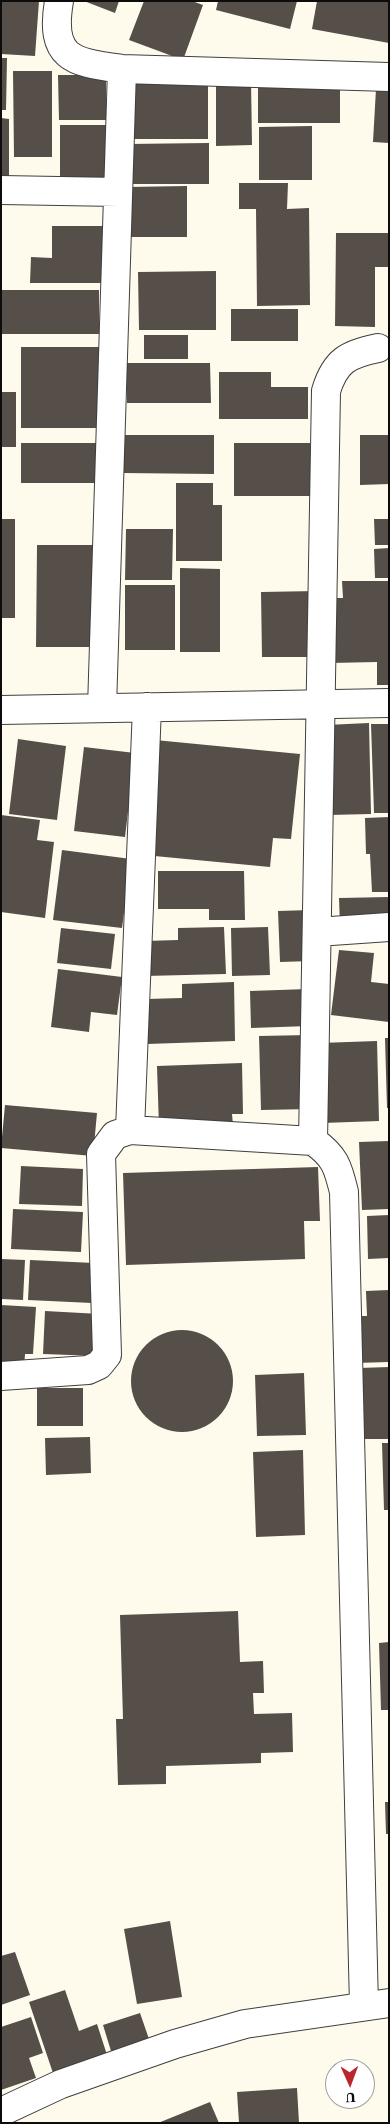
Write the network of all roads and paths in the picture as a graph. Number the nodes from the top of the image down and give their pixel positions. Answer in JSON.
{"nodes":[{"id":1,"x":58,"y":1,"type":"edge"},
{"id":2,"x":122,"y":69,"type":"junction"},
{"id":3,"x":389,"y":77,"type":"edge"},
{"id":4,"x":1,"y":190,"type":"edge"},
{"id":5,"x":118,"y":192,"type":"junction"},
{"id":6,"x":378,"y":348,"type":"dead end"},
{"id":7,"x":389,"y":703,"type":"edge"},
{"id":8,"x":320,"y":704,"type":"junction"},
{"id":9,"x":147,"y":707,"type":"junction"},
{"id":10,"x":102,"y":708,"type":"junction"},
{"id":11,"x":1,"y":710,"type":"edge"},
{"id":12,"x":389,"y":927,"type":"edge"},
{"id":13,"x":317,"y":932,"type":"junction"},
{"id":14,"x":130,"y":1130,"type":"junction"},
{"id":15,"x":313,"y":1141,"type":"junction"},
{"id":16,"x":1,"y":1376,"type":"edge"},
{"id":17,"x":376,"y":2004,"type":"edge"},
{"id":18,"x":1,"y":2112,"type":"edge"}],
"edges":[{"from":1,"to":2,"type":"street"},
{"from":2,"to":3,"type":"street"},
{"from":2,"to":5,"type":"street"},
{"from":4,"to":5,"type":"street"},
{"from":5,"to":10,"type":"street"},
{"from":6,"to":8,"type":"street"},
{"from":7,"to":8,"type":"street"},
{"from":8,"to":9,"type":"street"},
{"from":8,"to":13,"type":"street"},
{"from":9,"to":10,"type":"street"},
{"from":9,"to":14,"type":"street"},
{"from":10,"to":11,"type":"street"},
{"from":12,"to":13,"type":"street"},
{"from":13,"to":15,"type":"street"},
{"from":14,"to":15,"type":"street"},
{"from":14,"to":16,"type":"street"},
{"from":15,"to":17,"type":"street"},
{"from":17,"to":18,"type":"street"}]}
